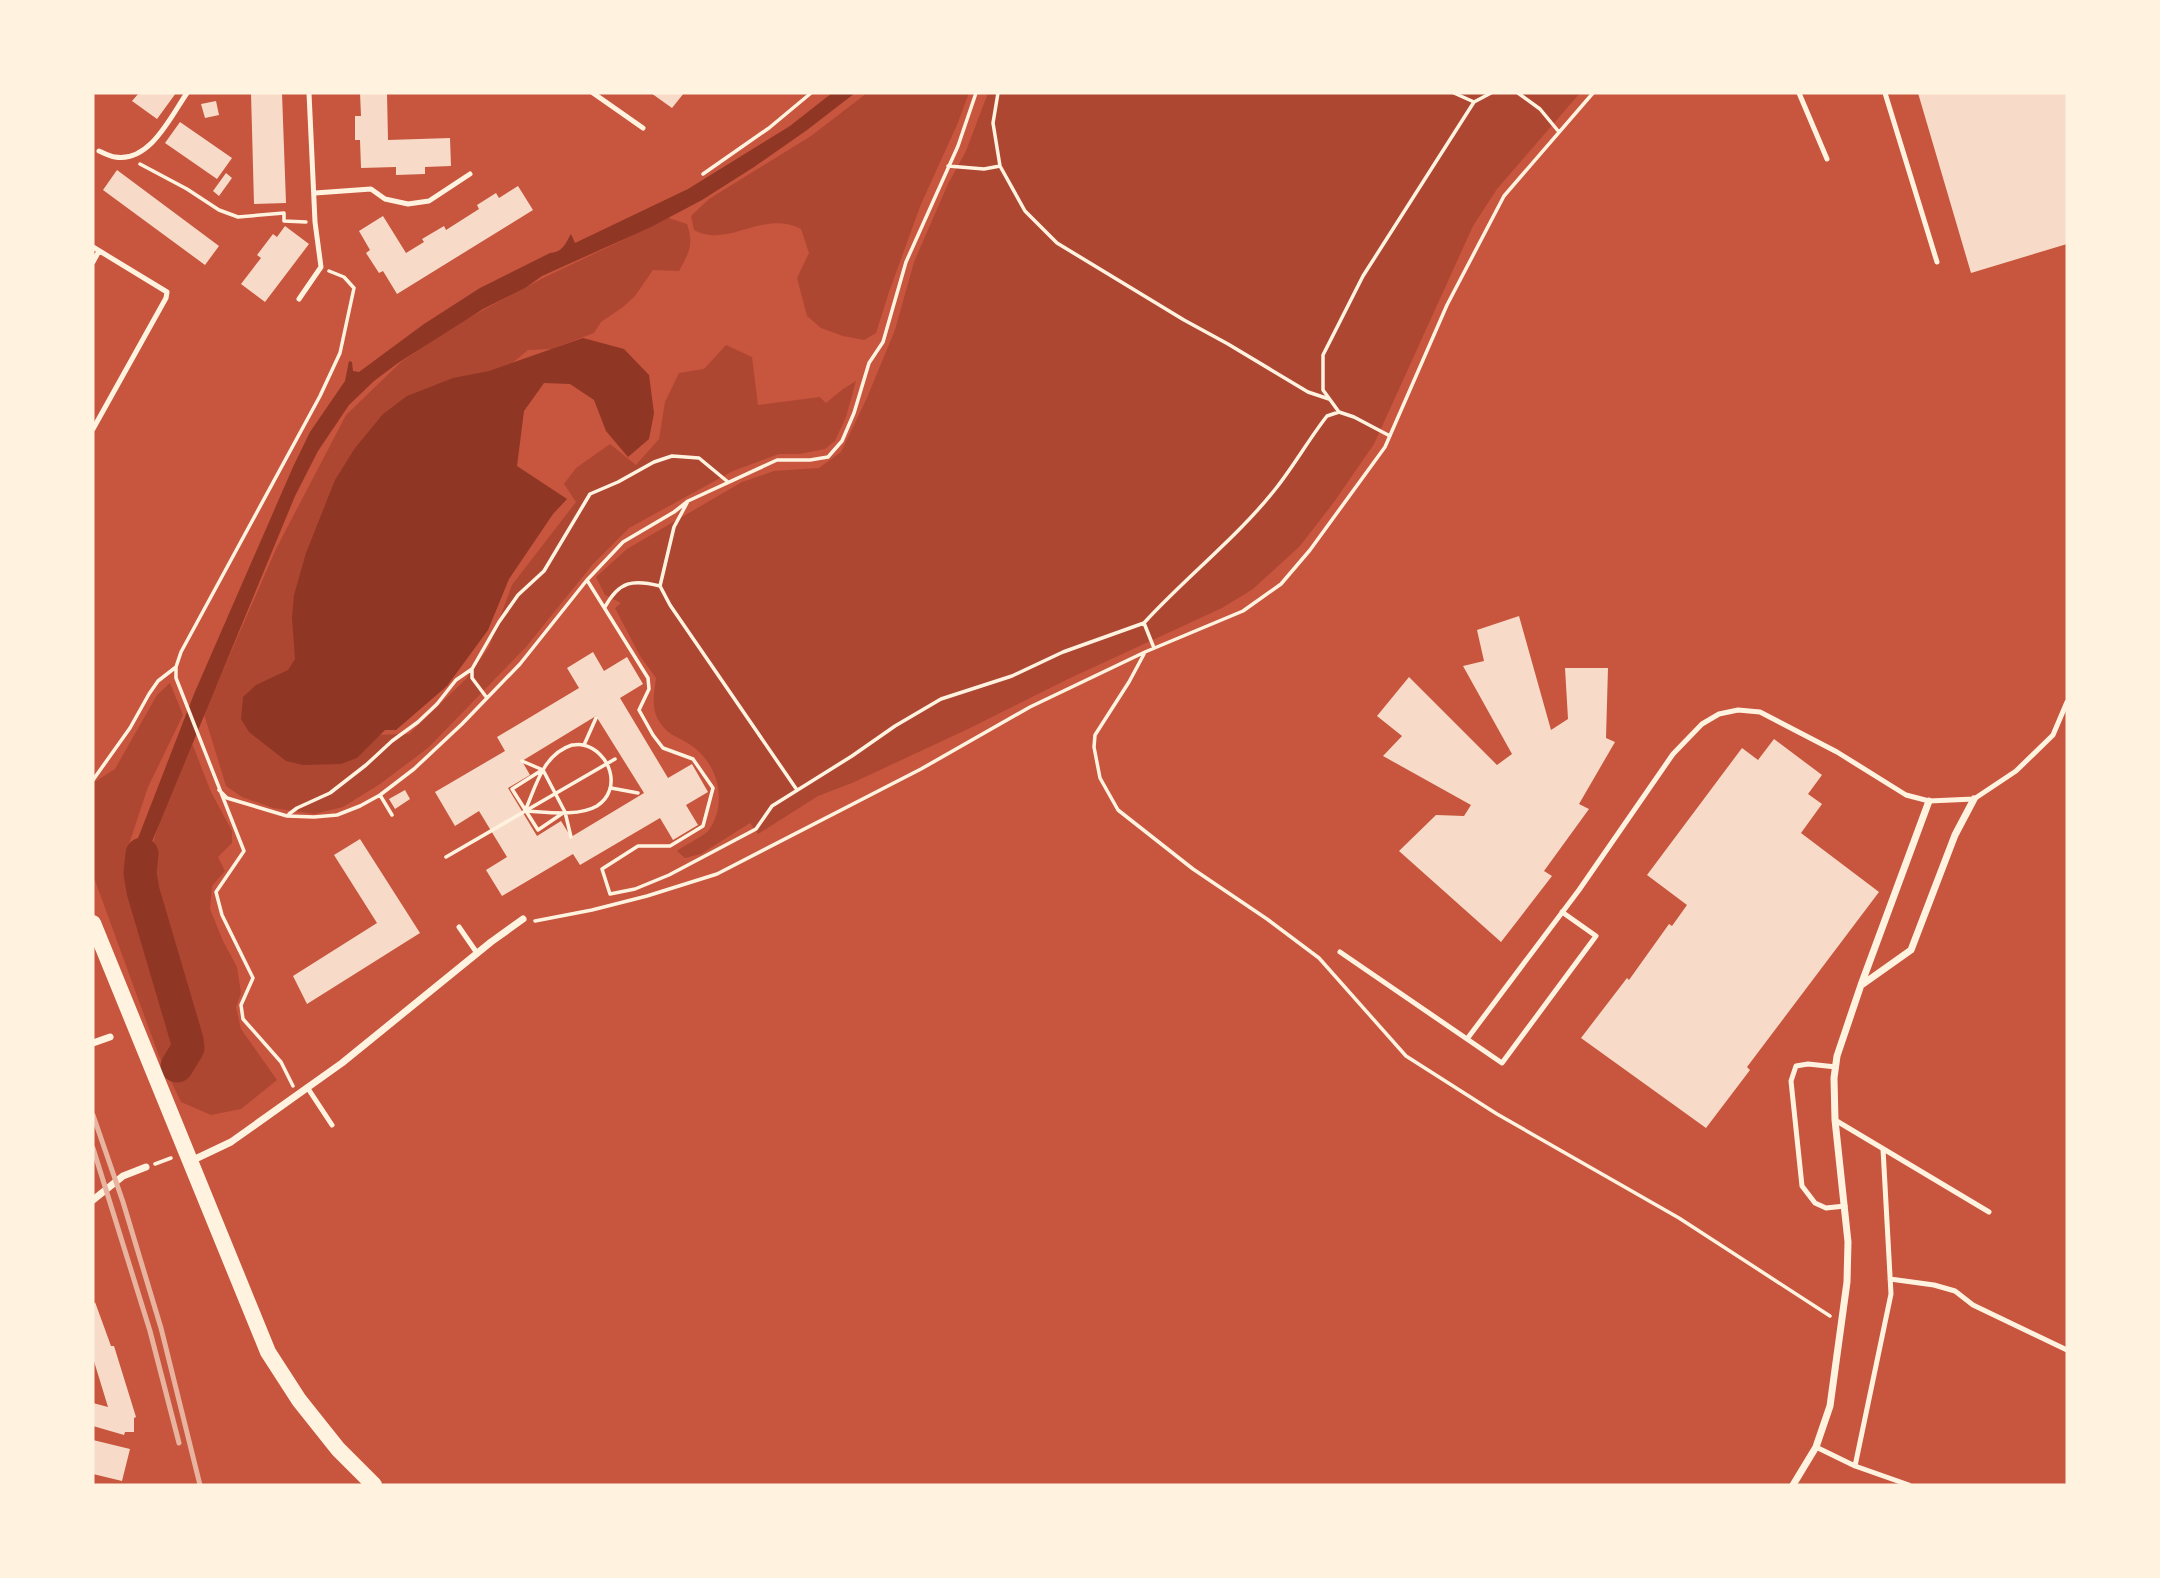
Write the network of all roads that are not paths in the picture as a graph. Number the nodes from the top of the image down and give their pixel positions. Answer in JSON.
{"nodes":[{"id":1,"x":187,"y":93,"type":"edge"},
{"id":2,"x":309,"y":93,"type":"edge"},
{"id":3,"x":593,"y":93,"type":"edge"},
{"id":4,"x":1799,"y":93,"type":"edge"},
{"id":5,"x":1885,"y":93,"type":"edge"},
{"id":6,"x":643,"y":128,"type":"dead end"},
{"id":7,"x":99,"y":151,"type":"dead end"},
{"id":8,"x":1827,"y":159,"type":"dead end"},
{"id":9,"x":470,"y":174,"type":"dead end"},
{"id":10,"x":315,"y":193,"type":"junction"},
{"id":11,"x":93,"y":247,"type":"edge"},
{"id":12,"x":99,"y":251,"type":"junction"},
{"id":13,"x":93,"y":262,"type":"edge"},
{"id":14,"x":1937,"y":262,"type":"dead end"},
{"id":15,"x":299,"y":299,"type":"dead end"},
{"id":16,"x":93,"y":429,"type":"edge"},
{"id":17,"x":2067,"y":702,"type":"edge"},
{"id":18,"x":1974,"y":799,"type":"junction"},
{"id":19,"x":1929,"y":801,"type":"junction"},
{"id":20,"x":1562,"y":912,"type":"junction"},
{"id":21,"x":523,"y":919,"type":"road end"},
{"id":22,"x":93,"y":923,"type":"edge"},
{"id":23,"x":459,"y":927,"type":"dead end"},
{"id":24,"x":1340,"y":952,"type":"dead end"},
{"id":25,"x":477,"y":953,"type":"junction"},
{"id":26,"x":1861,"y":985,"type":"junction"},
{"id":27,"x":110,"y":1037,"type":"dead end"},
{"id":28,"x":1466,"y":1039,"type":"junction"},
{"id":29,"x":93,"y":1043,"type":"edge"},
{"id":30,"x":1836,"y":1067,"type":"junction"},
{"id":31,"x":307,"y":1087,"type":"junction"},
{"id":32,"x":1835,"y":1120,"type":"junction"},
{"id":33,"x":332,"y":1125,"type":"dead end"},
{"id":34,"x":1883,"y":1149,"type":"junction"},
{"id":35,"x":188,"y":1157,"type":"junction"},
{"id":36,"x":146,"y":1167,"type":"road end"},
{"id":37,"x":93,"y":1200,"type":"edge"},
{"id":38,"x":1845,"y":1206,"type":"junction"},
{"id":39,"x":1989,"y":1212,"type":"dead end"},
{"id":40,"x":1891,"y":1279,"type":"junction"},
{"id":41,"x":2067,"y":1350,"type":"edge"},
{"id":42,"x":1816,"y":1447,"type":"junction"},
{"id":43,"x":1855,"y":1466,"type":"junction"},
{"id":44,"x":374,"y":1485,"type":"edge"},
{"id":45,"x":1793,"y":1485,"type":"edge"},
{"id":46,"x":1909,"y":1485,"type":"edge"}],
"edges":[{"from":1,"to":7,"type":"lane"},
{"from":2,"to":10,"type":"lane"},
{"from":3,"to":6,"type":"lane"},
{"from":4,"to":8,"type":"lane"},
{"from":5,"to":14,"type":"lane"},
{"from":9,"to":10,"type":"lane"},
{"from":10,"to":15,"type":"lane"},
{"from":11,"to":12,"type":"lane"},
{"from":12,"to":13,"type":"lane"},
{"from":12,"to":16,"type":"lane"},
{"from":17,"to":18,"type":"lane"},
{"from":18,"to":19,"type":"lane"},
{"from":18,"to":26,"type":"street"},
{"from":19,"to":20,"type":"lane"},
{"from":19,"to":26,"type":"street"},
{"from":20,"to":28,"type":"lane"},
{"from":20,"to":28,"type":"lane"},
{"from":21,"to":25,"type":"street"},
{"from":22,"to":35,"type":"highway"},
{"from":23,"to":25,"type":"lane"},
{"from":24,"to":28,"type":"lane"},
{"from":25,"to":31,"type":"street"},
{"from":26,"to":30,"type":"street"},
{"from":27,"to":29,"type":"street"},
{"from":30,"to":32,"type":"street"},
{"from":30,"to":38,"type":"lane"},
{"from":31,"to":33,"type":"lane"},
{"from":31,"to":35,"type":"street"},
{"from":32,"to":34,"type":"lane"},
{"from":32,"to":38,"type":"street"},
{"from":34,"to":39,"type":"lane"},
{"from":34,"to":40,"type":"lane"},
{"from":35,"to":44,"type":"highway"},
{"from":36,"to":37,"type":"street"},
{"from":38,"to":42,"type":"street"},
{"from":40,"to":41,"type":"lane"},
{"from":40,"to":43,"type":"lane"},
{"from":42,"to":43,"type":"lane"},
{"from":42,"to":45,"type":"street"},
{"from":43,"to":46,"type":"lane"}]}
